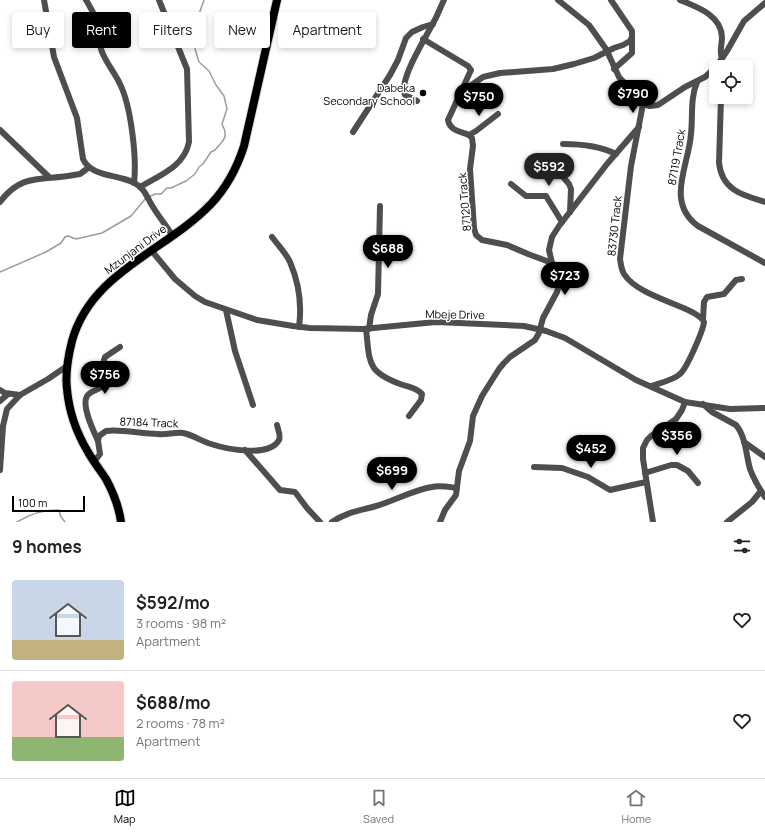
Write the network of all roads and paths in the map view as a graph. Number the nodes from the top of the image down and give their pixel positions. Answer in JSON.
{"nodes":[{"id":1,"x":44,"y":0,"type":"edge"},
{"id":2,"x":86,"y":0,"type":"edge"},
{"id":3,"x":159,"y":0,"type":"edge"},
{"id":4,"x":277,"y":0,"type":"edge"},
{"id":5,"x":444,"y":0,"type":"edge"},
{"id":6,"x":558,"y":0,"type":"edge"},
{"id":7,"x":611,"y":0,"type":"edge"},
{"id":8,"x":680,"y":0,"type":"edge"},
{"id":9,"x":765,"y":3,"type":"edge"},
{"id":10,"x":433,"y":24,"type":"junction"},
{"id":11,"x":632,"y":37,"type":"junction"},
{"id":12,"x":423,"y":39,"type":"junction"},
{"id":13,"x":607,"y":52,"type":"junction"},
{"id":14,"x":719,"y":60,"type":"edge"},
{"id":15,"x":722,"y":60,"type":"edge"},
{"id":16,"x":614,"y":69,"type":"junction"},
{"id":17,"x":709,"y":73,"type":"edge"},
{"id":18,"x":697,"y":82,"type":"junction"},
{"id":19,"x":456,"y":100,"type":"junction"},
{"id":20,"x":417,"y":101,"type":"dead end"},
{"id":21,"x":644,"y":104,"type":"junction"},
{"id":22,"x":721,"y":104,"type":"edge"},
{"id":23,"x":498,"y":114,"type":"dead end"},
{"id":24,"x":639,"y":127,"type":"junction"},
{"id":25,"x":0,"y":130,"type":"edge"},
{"id":26,"x":353,"y":132,"type":"dead end"},
{"id":27,"x":469,"y":135,"type":"junction"},
{"id":28,"x":563,"y":144,"type":"dead end"},
{"id":29,"x":616,"y":154,"type":"junction"},
{"id":30,"x":549,"y":160,"type":"dead end"},
{"id":31,"x":88,"y":168,"type":"junction"},
{"id":32,"x":49,"y":177,"type":"junction"},
{"id":33,"x":134,"y":183,"type":"junction"},
{"id":34,"x":511,"y":184,"type":"dead end"},
{"id":35,"x":142,"y":189,"type":"junction"},
{"id":36,"x":0,"y":202,"type":"edge"},
{"id":37,"x":765,"y":202,"type":"edge"},
{"id":38,"x":380,"y":206,"type":"dead end"},
{"id":39,"x":570,"y":212,"type":"junction"},
{"id":40,"x":562,"y":222,"type":"junction"},
{"id":41,"x":172,"y":235,"type":"junction"},
{"id":42,"x":272,"y":237,"type":"dead end"},
{"id":43,"x":151,"y":250,"type":"junction"},
{"id":44,"x":552,"y":263,"type":"junction"},
{"id":45,"x":765,"y":263,"type":"edge"},
{"id":46,"x":742,"y":279,"type":"dead end"},
{"id":47,"x":226,"y":310,"type":"junction"},
{"id":48,"x":703,"y":319,"type":"junction"},
{"id":49,"x":299,"y":327,"type":"junction"},
{"id":50,"x":367,"y":329,"type":"junction"},
{"id":51,"x":540,"y":329,"type":"junction"},
{"id":52,"x":120,"y":347,"type":"dead end"},
{"id":53,"x":67,"y":366,"type":"junction"},
{"id":54,"x":651,"y":386,"type":"junction"},
{"id":55,"x":0,"y":390,"type":"edge"},
{"id":56,"x":8,"y":394,"type":"junction"},
{"id":57,"x":20,"y":395,"type":"junction"},
{"id":58,"x":0,"y":401,"type":"edge"},
{"id":59,"x":685,"y":402,"type":"junction"},
{"id":60,"x":703,"y":404,"type":"junction"},
{"id":61,"x":252,"y":405,"type":"dead end"},
{"id":62,"x":765,"y":408,"type":"edge"},
{"id":63,"x":409,"y":416,"type":"dead end"},
{"id":64,"x":277,"y":425,"type":"dead end"},
{"id":65,"x":98,"y":441,"type":"junction"},
{"id":66,"x":744,"y":442,"type":"junction"},
{"id":67,"x":245,"y":450,"type":"junction"},
{"id":68,"x":765,"y":457,"type":"edge"},
{"id":69,"x":94,"y":462,"type":"junction"},
{"id":70,"x":534,"y":467,"type":"dead end"},
{"id":71,"x":0,"y":470,"type":"edge"},
{"id":72,"x":645,"y":473,"type":"junction"},
{"id":73,"x":646,"y":482,"type":"junction"},
{"id":74,"x":698,"y":484,"type":"dead end"},
{"id":75,"x":457,"y":488,"type":"junction"},
{"id":76,"x":761,"y":491,"type":"junction"},
{"id":77,"x":765,"y":498,"type":"edge"},
{"id":78,"x":121,"y":522,"type":"edge"},
{"id":79,"x":320,"y":522,"type":"edge"},
{"id":80,"x":332,"y":522,"type":"edge"},
{"id":81,"x":440,"y":522,"type":"edge"},
{"id":82,"x":653,"y":522,"type":"edge"},
{"id":83,"x":727,"y":522,"type":"edge"}],
"edges":[{"from":1,"to":31,"type":"street"},
{"from":2,"to":33,"type":"street"},
{"from":3,"to":35,"type":"street"},
{"from":4,"to":41,"type":"main road","name":"Mzunjani Drive"},
{"from":5,"to":10,"type":"street"},
{"from":6,"to":13,"type":"street"},
{"from":7,"to":11,"type":"street"},
{"from":8,"to":14,"type":"street"},
{"from":9,"to":15,"type":"street"},
{"from":10,"to":12,"type":"street"},
{"from":10,"to":26,"type":"street"},
{"from":11,"to":13,"type":"street"},
{"from":11,"to":16,"type":"street"},
{"from":12,"to":19,"type":"street"},
{"from":12,"to":20,"type":"street"},
{"from":13,"to":16,"type":"street"},
{"from":13,"to":19,"type":"street"},
{"from":16,"to":21,"type":"street"},
{"from":17,"to":18,"type":"street"},
{"from":18,"to":21,"type":"street"},
{"from":18,"to":45,"type":"street","name":"87119 Track"},
{"from":19,"to":27,"type":"street"},
{"from":21,"to":24,"type":"street","name":"83730 Track"},
{"from":22,"to":37,"type":"street"},
{"from":23,"to":27,"type":"street"},
{"from":24,"to":29,"type":"street"},
{"from":24,"to":48,"type":"street","name":"83730 Track"},
{"from":25,"to":32,"type":"street"},
{"from":27,"to":44,"type":"street","name":"87120 Track"},
{"from":28,"to":29,"type":"street"},
{"from":29,"to":39,"type":"street"},
{"from":30,"to":39,"type":"street"},
{"from":31,"to":32,"type":"street"},
{"from":31,"to":33,"type":"street"},
{"from":32,"to":36,"type":"street"},
{"from":33,"to":35,"type":"street"},
{"from":34,"to":40,"type":"street"},
{"from":35,"to":41,"type":"street"},
{"from":38,"to":50,"type":"street"},
{"from":39,"to":40,"type":"street"},
{"from":40,"to":44,"type":"street"},
{"from":41,"to":43,"type":"main road","name":"Mzunjani Drive"},
{"from":42,"to":49,"type":"street"},
{"from":43,"to":47,"type":"street","name":"Mbeje Drive"},
{"from":43,"to":53,"type":"main road","name":"Mzunjani Drive"},
{"from":44,"to":51,"type":"street"},
{"from":46,"to":48,"type":"street"},
{"from":47,"to":49,"type":"street","name":"Mbeje Drive"},
{"from":47,"to":61,"type":"street"},
{"from":48,"to":54,"type":"street"},
{"from":49,"to":50,"type":"street","name":"Mbeje Drive"},
{"from":50,"to":51,"type":"street","name":"Mbeje Drive"},
{"from":50,"to":63,"type":"street"},
{"from":51,"to":54,"type":"street","name":"Mbeje Drive"},
{"from":51,"to":75,"type":"street"},
{"from":52,"to":65,"type":"street"},
{"from":53,"to":57,"type":"street"},
{"from":53,"to":69,"type":"main road","name":"Mzunjani Drive"},
{"from":54,"to":59,"type":"street","name":"Mbeje Drive"},
{"from":55,"to":56,"type":"street"},
{"from":56,"to":57,"type":"street"},
{"from":56,"to":58,"type":"street"},
{"from":57,"to":71,"type":"street"},
{"from":59,"to":60,"type":"street","name":"Mbeje Drive"},
{"from":59,"to":72,"type":"street"},
{"from":60,"to":62,"type":"street","name":"Mbeje Drive"},
{"from":60,"to":66,"type":"street"},
{"from":64,"to":67,"type":"street","name":"87184 Track"},
{"from":65,"to":67,"type":"street","name":"87184 Track"},
{"from":65,"to":69,"type":"street"},
{"from":66,"to":68,"type":"street"},
{"from":66,"to":76,"type":"street"},
{"from":67,"to":79,"type":"street"},
{"from":69,"to":78,"type":"main road","name":"Mzunjani Drive"},
{"from":70,"to":73,"type":"street"},
{"from":72,"to":73,"type":"street"},
{"from":72,"to":74,"type":"street"},
{"from":73,"to":82,"type":"street"},
{"from":75,"to":80,"type":"street"},
{"from":75,"to":81,"type":"street"},
{"from":76,"to":77,"type":"street"},
{"from":76,"to":83,"type":"street"}]}
